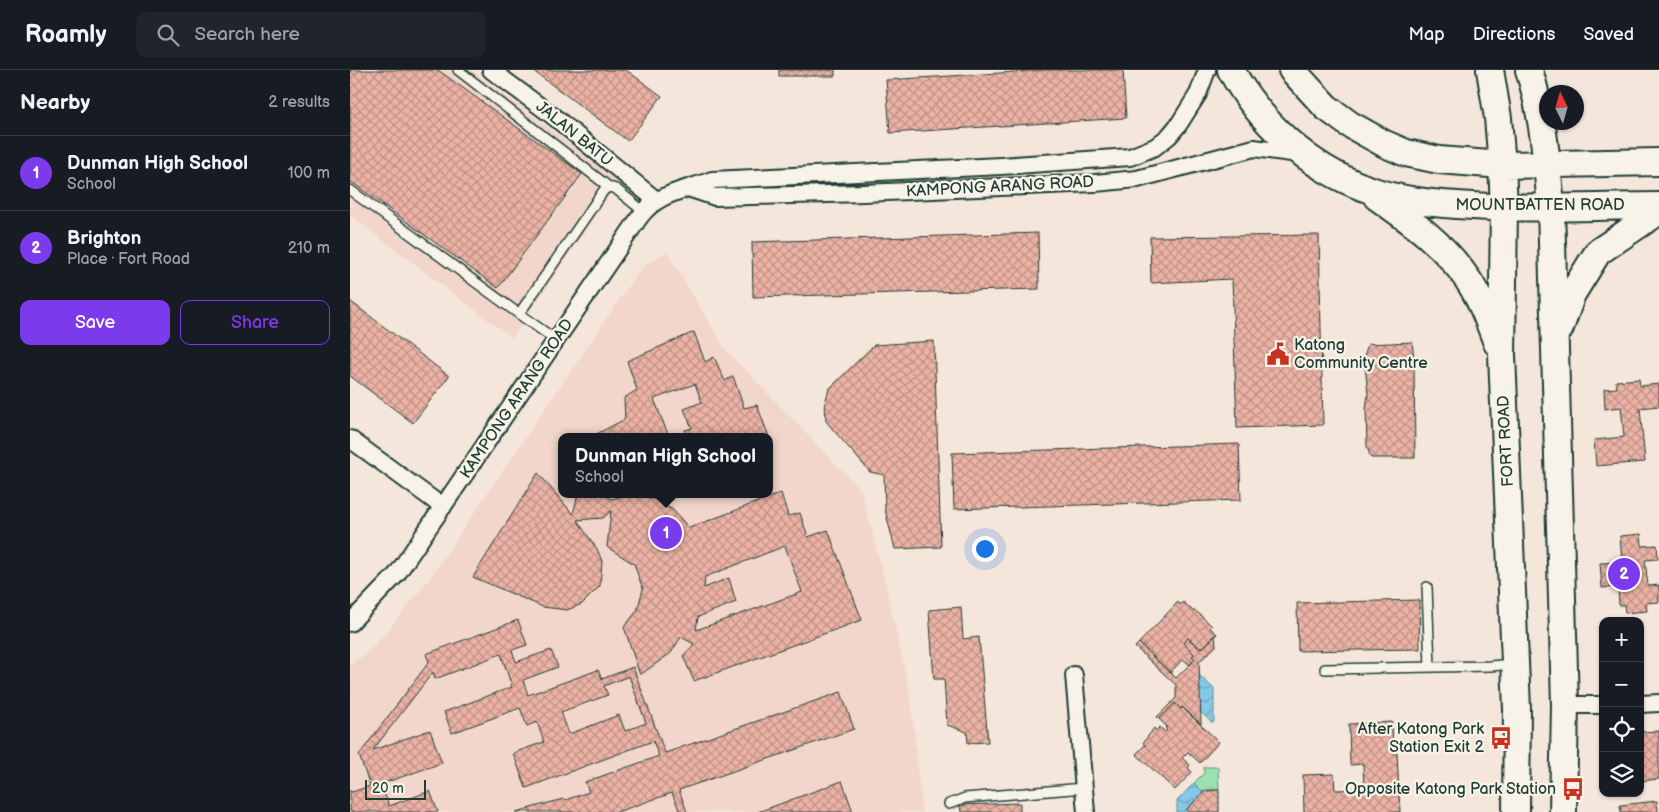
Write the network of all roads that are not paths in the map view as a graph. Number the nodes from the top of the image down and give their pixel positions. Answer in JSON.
{"nodes":[{"id":1,"x":458,"y":70,"type":"edge"},
{"id":2,"x":491,"y":70,"type":"edge"},
{"id":3,"x":1207,"y":70,"type":"edge"},
{"id":4,"x":1231,"y":70,"type":"edge"},
{"id":5,"x":1292,"y":70,"type":"edge"},
{"id":6,"x":1490,"y":70,"type":"edge"},
{"id":7,"x":1529,"y":70,"type":"edge"},
{"id":8,"x":1306,"y":156,"type":"junction"},
{"id":9,"x":1659,"y":162,"type":"edge"},
{"id":10,"x":1547,"y":164,"type":"junction"},
{"id":11,"x":1502,"y":165,"type":"junction"},
{"id":12,"x":609,"y":187,"type":"junction"},
{"id":13,"x":691,"y":189,"type":"junction"},
{"id":14,"x":1366,"y":189,"type":"junction"},
{"id":15,"x":350,"y":190,"type":"edge"},
{"id":16,"x":656,"y":200,"type":"junction"},
{"id":17,"x":1659,"y":206,"type":"edge"},
{"id":18,"x":1551,"y":207,"type":"junction"},
{"id":19,"x":1504,"y":208,"type":"junction"},
{"id":20,"x":1659,"y":211,"type":"edge"},
{"id":21,"x":643,"y":212,"type":"junction"},
{"id":22,"x":519,"y":314,"type":"junction"},
{"id":23,"x":556,"y":340,"type":"junction"},
{"id":24,"x":1554,"y":347,"type":"junction"},
{"id":25,"x":1502,"y":355,"type":"junction"},
{"id":26,"x":350,"y":439,"type":"edge"},
{"id":27,"x":443,"y":507,"type":"junction"},
{"id":28,"x":1427,"y":587,"type":"dead end"},
{"id":29,"x":350,"y":623,"type":"edge"},
{"id":30,"x":1515,"y":664,"type":"junction"},
{"id":31,"x":1430,"y":667,"type":"junction"},
{"id":32,"x":1325,"y":669,"type":"dead end"},
{"id":33,"x":1074,"y":675,"type":"dead end"},
{"id":34,"x":1659,"y":703,"type":"edge"},
{"id":35,"x":1644,"y":704,"type":"edge"},
{"id":36,"x":1565,"y":705,"type":"junction"},
{"id":37,"x":1599,"y":705,"type":"edge"},
{"id":38,"x":1084,"y":788,"type":"junction"},
{"id":39,"x":949,"y":804,"type":"dead end"},
{"id":40,"x":1086,"y":812,"type":"edge"},
{"id":41,"x":1516,"y":812,"type":"edge"},
{"id":42,"x":1563,"y":812,"type":"edge"}],
"edges":[{"from":1,"to":12,"type":"lane"},
{"from":2,"to":16,"type":"street","name":"JALAN BATU"},
{"from":3,"to":13,"type":"street","name":"KAMPONG ARANG ROAD"},
{"from":4,"to":8,"type":"main road","name":"MOUNTBATTEN ROAD"},
{"from":5,"to":11,"type":"main road"},
{"from":6,"to":11,"type":"main road","name":"FORT ROAD"},
{"from":7,"to":10,"type":"main road"},
{"from":8,"to":13,"type":"street","name":"KAMPONG ARANG ROAD"},
{"from":8,"to":14,"type":"main road","name":"MOUNTBATTEN ROAD"},
{"from":9,"to":10,"type":"main road"},
{"from":10,"to":11,"type":"main road"},
{"from":10,"to":18,"type":"main road"},
{"from":11,"to":19,"type":"main road","name":"FORT ROAD"},
{"from":12,"to":21,"type":"lane"},
{"from":12,"to":22,"type":"lane"},
{"from":13,"to":16,"type":"street","name":"KAMPONG ARANG ROAD"},
{"from":14,"to":19,"type":"main road","name":"MOUNTBATTEN ROAD"},
{"from":14,"to":25,"type":"main road"},
{"from":15,"to":22,"type":"lane"},
{"from":16,"to":21,"type":"street","name":"KAMPONG ARANG ROAD"},
{"from":17,"to":18,"type":"main road","name":"MOUNTBATTEN ROAD"},
{"from":18,"to":19,"type":"main road","name":"MOUNTBATTEN ROAD"},
{"from":18,"to":24,"type":"main road"},
{"from":19,"to":25,"type":"main road","name":"FORT ROAD"},
{"from":20,"to":24,"type":"main road"},
{"from":21,"to":23,"type":"street","name":"KAMPONG ARANG ROAD"},
{"from":22,"to":23,"type":"lane"},
{"from":23,"to":27,"type":"street","name":"KAMPONG ARANG ROAD"},
{"from":24,"to":36,"type":"main road"},
{"from":25,"to":30,"type":"main road","name":"FORT ROAD"},
{"from":26,"to":27,"type":"street"},
{"from":27,"to":29,"type":"street","name":"KAMPONG ARANG ROAD"},
{"from":28,"to":31,"type":"lane"},
{"from":30,"to":31,"type":"lane"},
{"from":30,"to":41,"type":"main road","name":"FORT ROAD"},
{"from":31,"to":32,"type":"lane"},
{"from":33,"to":38,"type":"street"},
{"from":34,"to":35,"type":"street"},
{"from":36,"to":37,"type":"street"},
{"from":36,"to":42,"type":"main road"},
{"from":38,"to":39,"type":"lane"},
{"from":38,"to":40,"type":"street"}]}
